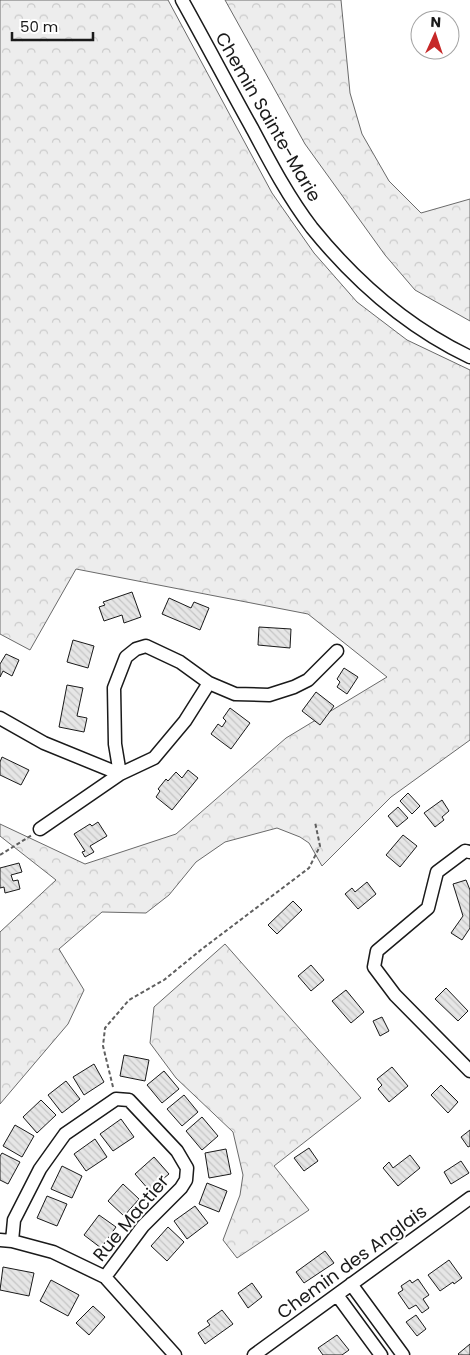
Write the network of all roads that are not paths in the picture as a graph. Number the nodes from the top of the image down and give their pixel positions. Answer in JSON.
{"nodes":[{"id":1,"x":182,"y":0,"type":"edge"},
{"id":2,"x":470,"y":358,"type":"edge"},
{"id":3,"x":337,"y":651,"type":"dead end"},
{"id":4,"x":209,"y":683,"type":"junction"},
{"id":5,"x":0,"y":718,"type":"edge"},
{"id":6,"x":120,"y":774,"type":"junction"},
{"id":7,"x":40,"y":829,"type":"road end"},
{"id":8,"x":470,"y":852,"type":"edge"},
{"id":9,"x":470,"y":1071,"type":"edge"},
{"id":10,"x":470,"y":1198,"type":"edge"},
{"id":11,"x":6,"y":1240,"type":"edge"},
{"id":12,"x":105,"y":1277,"type":"junction"},
{"id":13,"x":351,"y":1284,"type":"junction"},
{"id":14,"x":337,"y":1295,"type":"junction"},
{"id":15,"x":174,"y":1355,"type":"edge"},
{"id":16,"x":254,"y":1355,"type":"edge"},
{"id":17,"x":381,"y":1355,"type":"edge"},
{"id":18,"x":404,"y":1355,"type":"edge"}],
"edges":[{"from":1,"to":2,"type":"street","name":"Chemin Sainte-Marie"},
{"from":3,"to":4,"type":"street"},
{"from":4,"to":6,"type":"street"},
{"from":4,"to":6,"type":"street"},
{"from":5,"to":6,"type":"street"},
{"from":6,"to":7,"type":"street"},
{"from":8,"to":9,"type":"street"},
{"from":10,"to":13,"type":"street","name":"Chemin des Anglais"},
{"from":11,"to":12,"type":"street"},
{"from":11,"to":12,"type":"street","name":"Rue Mactier"},
{"from":12,"to":15,"type":"street"},
{"from":13,"to":14,"type":"street","name":"Chemin des Anglais"},
{"from":13,"to":18,"type":"street"},
{"from":14,"to":16,"type":"street","name":"Chemin des Anglais"},
{"from":14,"to":17,"type":"street"}]}
